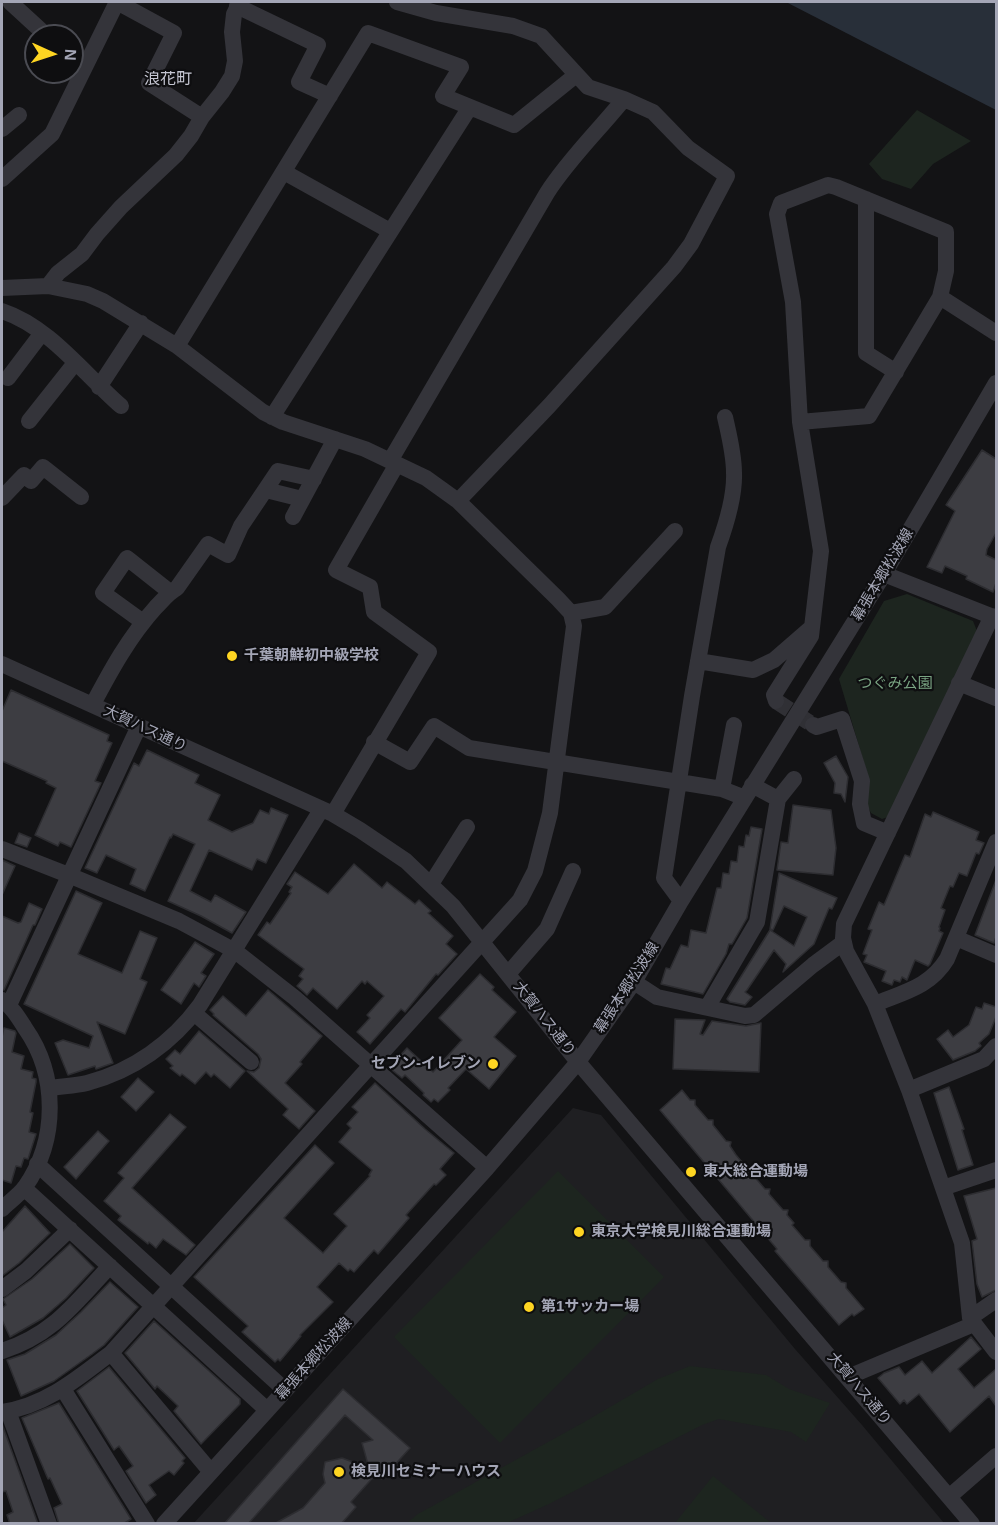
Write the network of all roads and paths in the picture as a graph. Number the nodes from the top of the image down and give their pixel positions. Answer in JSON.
{"nodes":[{"id":1,"x":5,"y":2,"type":"edge"},
{"id":2,"x":10,"y":2,"type":"edge"},
{"id":3,"x":117,"y":2,"type":"edge"},
{"id":4,"x":398,"y":2,"type":"edge"},
{"id":5,"x":238,"y":4,"type":"edge"},
{"id":6,"x":2,"y":6,"type":"edge"},
{"id":7,"x":34,"y":24,"type":"edge"},
{"id":8,"x":84,"y":53,"type":"edge"},
{"id":9,"x":576,"y":75,"type":"junction"},
{"id":10,"x":70,"y":84,"type":"edge"},
{"id":11,"x":330,"y":96,"type":"junction"},
{"id":12,"x":624,"y":99,"type":"junction"},
{"id":13,"x":470,"y":107,"type":"junction"},
{"id":14,"x":19,"y":115,"type":"dead end"},
{"id":15,"x":201,"y":117,"type":"junction"},
{"id":16,"x":2,"y":129,"type":"edge"},
{"id":17,"x":284,"y":172,"type":"junction"},
{"id":18,"x":2,"y":179,"type":"edge"},
{"id":19,"x":866,"y":199,"type":"junction"},
{"id":20,"x":390,"y":231,"type":"junction"},
{"id":21,"x":48,"y":286,"type":"junction"},
{"id":22,"x":2,"y":288,"type":"edge"},
{"id":23,"x":940,"y":297,"type":"junction"},
{"id":24,"x":2,"y":310,"type":"edge"},
{"id":25,"x":141,"y":323,"type":"junction"},
{"id":26,"x":42,"y":333,"type":"junction"},
{"id":27,"x":996,"y":333,"type":"edge"},
{"id":28,"x":177,"y":346,"type":"junction"},
{"id":29,"x":75,"y":363,"type":"junction"},
{"id":30,"x":896,"y":372,"type":"junction"},
{"id":31,"x":8,"y":378,"type":"dead end"},
{"id":32,"x":996,"y":383,"type":"edge"},
{"id":33,"x":99,"y":387,"type":"junction"},
{"id":34,"x":121,"y":406,"type":"dead end"},
{"id":35,"x":272,"y":417,"type":"junction"},
{"id":36,"x":725,"y":417,"type":"dead end"},
{"id":37,"x":28,"y":421,"type":"dead end"},
{"id":38,"x":800,"y":422,"type":"junction"},
{"id":39,"x":335,"y":439,"type":"junction"},
{"id":40,"x":394,"y":462,"type":"junction"},
{"id":41,"x":314,"y":479,"type":"junction"},
{"id":42,"x":266,"y":490,"type":"junction"},
{"id":43,"x":81,"y":496,"type":"dead end"},
{"id":44,"x":2,"y":498,"type":"edge"},
{"id":45,"x":303,"y":499,"type":"junction"},
{"id":46,"x":458,"y":501,"type":"junction"},
{"id":47,"x":293,"y":516,"type":"dead end"},
{"id":48,"x":675,"y":531,"type":"dead end"},
{"id":49,"x":884,"y":574,"type":"junction"},
{"id":50,"x":170,"y":592,"type":"junction"},
{"id":51,"x":571,"y":613,"type":"junction"},
{"id":52,"x":994,"y":617,"type":"edge"},
{"id":53,"x":143,"y":622,"type":"junction"},
{"id":54,"x":812,"y":627,"type":"junction"},
{"id":55,"x":698,"y":662,"type":"junction"},
{"id":56,"x":2,"y":664,"type":"edge"},
{"id":57,"x":959,"y":683,"type":"junction"},
{"id":58,"x":996,"y":698,"type":"edge"},
{"id":59,"x":776,"y":701,"type":"dead end"},
{"id":60,"x":93,"y":705,"type":"junction"},
{"id":61,"x":734,"y":725,"type":"dead end"},
{"id":62,"x":813,"y":725,"type":"tunnel mouth"},
{"id":63,"x":139,"y":726,"type":"junction"},
{"id":64,"x":374,"y":742,"type":"junction"},
{"id":65,"x":555,"y":761,"type":"junction"},
{"id":66,"x":794,"y":779,"type":"dead end"},
{"id":67,"x":680,"y":783,"type":"junction"},
{"id":68,"x":722,"y":789,"type":"junction"},
{"id":69,"x":749,"y":791,"type":"junction"},
{"id":70,"x":778,"y":799,"type":"junction"},
{"id":71,"x":327,"y":812,"type":"junction"},
{"id":72,"x":466,"y":827,"type":"dead end"},
{"id":73,"x":888,"y":833,"type":"junction"},
{"id":74,"x":996,"y":842,"type":"edge"},
{"id":75,"x":2,"y":849,"type":"edge"},
{"id":76,"x":573,"y":871,"type":"dead end"},
{"id":77,"x":71,"y":876,"type":"junction"},
{"id":78,"x":431,"y":884,"type":"junction"},
{"id":79,"x":681,"y":901,"type":"junction"},
{"id":80,"x":956,"y":938,"type":"junction"},
{"id":81,"x":483,"y":942,"type":"junction"},
{"id":82,"x":844,"y":942,"type":"junction"},
{"id":83,"x":235,"y":951,"type":"junction"},
{"id":84,"x":996,"y":955,"type":"edge"},
{"id":85,"x":508,"y":974,"type":"junction"},
{"id":86,"x":634,"y":982,"type":"junction"},
{"id":87,"x":875,"y":1004,"type":"junction"},
{"id":88,"x":4,"y":1006,"type":"edge"},
{"id":89,"x":708,"y":1006,"type":"junction"},
{"id":90,"x":194,"y":1013,"type":"junction"},
{"id":91,"x":996,"y":1046,"type":"edge"},
{"id":92,"x":251,"y":1062,"type":"dead end"},
{"id":93,"x":578,"y":1062,"type":"junction"},
{"id":94,"x":371,"y":1066,"type":"junction"},
{"id":95,"x":50,"y":1088,"type":"junction"},
{"id":96,"x":909,"y":1090,"type":"junction"},
{"id":97,"x":37,"y":1164,"type":"junction"},
{"id":98,"x":487,"y":1168,"type":"junction"},
{"id":99,"x":996,"y":1170,"type":"edge"},
{"id":100,"x":24,"y":1188,"type":"junction"},
{"id":101,"x":943,"y":1188,"type":"junction"},
{"id":102,"x":2,"y":1209,"type":"edge"},
{"id":103,"x":70,"y":1229,"type":"junction"},
{"id":104,"x":110,"y":1266,"type":"junction"},
{"id":105,"x":171,"y":1286,"type":"junction"},
{"id":106,"x":2,"y":1289,"type":"edge"},
{"id":107,"x":996,"y":1300,"type":"edge"},
{"id":108,"x":154,"y":1306,"type":"junction"},
{"id":109,"x":972,"y":1321,"type":"junction"},
{"id":110,"x":2,"y":1352,"type":"edge"},
{"id":111,"x":996,"y":1352,"type":"edge"},
{"id":112,"x":111,"y":1353,"type":"junction"},
{"id":113,"x":848,"y":1377,"type":"junction"},
{"id":114,"x":63,"y":1389,"type":"junction"},
{"id":115,"x":285,"y":1390,"type":"junction"},
{"id":116,"x":267,"y":1410,"type":"junction"},
{"id":117,"x":4,"y":1412,"type":"edge"},
{"id":118,"x":996,"y":1456,"type":"edge"},
{"id":119,"x":211,"y":1472,"type":"junction"},
{"id":120,"x":950,"y":1496,"type":"junction"},
{"id":121,"x":49,"y":1524,"type":"edge"},
{"id":122,"x":147,"y":1524,"type":"edge"},
{"id":123,"x":164,"y":1524,"type":"edge"},
{"id":124,"x":972,"y":1524,"type":"edge"}],
"edges":[{"from":1,"to":6,"type":"street"},
{"from":2,"to":7,"type":"street"},
{"from":3,"to":8,"type":"street"},
{"from":3,"to":15,"type":"street"},
{"from":4,"to":9,"type":"street"},
{"from":5,"to":11,"type":"street"},
{"from":5,"to":15,"type":"street"},
{"from":9,"to":12,"type":"street"},
{"from":9,"to":13,"type":"street"},
{"from":10,"to":18,"type":"street"},
{"from":11,"to":13,"type":"street"},
{"from":11,"to":17,"type":"street"},
{"from":12,"to":40,"type":"street"},
{"from":12,"to":46,"type":"street"},
{"from":13,"to":20,"type":"street"},
{"from":14,"to":16,"type":"street"},
{"from":15,"to":21,"type":"street"},
{"from":17,"to":20,"type":"street"},
{"from":17,"to":28,"type":"street"},
{"from":19,"to":23,"type":"street"},
{"from":19,"to":30,"type":"street"},
{"from":19,"to":38,"type":"street"},
{"from":20,"to":35,"type":"street"},
{"from":21,"to":22,"type":"street"},
{"from":21,"to":25,"type":"street"},
{"from":23,"to":27,"type":"street"},
{"from":23,"to":30,"type":"street"},
{"from":24,"to":26,"type":"street"},
{"from":25,"to":28,"type":"street"},
{"from":25,"to":33,"type":"street"},
{"from":26,"to":29,"type":"street"},
{"from":26,"to":31,"type":"street"},
{"from":28,"to":35,"type":"street"},
{"from":29,"to":33,"type":"street"},
{"from":29,"to":37,"type":"street"},
{"from":30,"to":38,"type":"street"},
{"from":32,"to":49,"type":"street","name":"幕張本郷松波線"},
{"from":33,"to":34,"type":"street"},
{"from":35,"to":39,"type":"street"},
{"from":36,"to":55,"type":"street"},
{"from":38,"to":54,"type":"street"},
{"from":39,"to":40,"type":"street"},
{"from":39,"to":41,"type":"street"},
{"from":40,"to":46,"type":"street"},
{"from":40,"to":64,"type":"street"},
{"from":41,"to":42,"type":"street"},
{"from":41,"to":45,"type":"street"},
{"from":42,"to":45,"type":"street"},
{"from":42,"to":50,"type":"street"},
{"from":43,"to":44,"type":"street"},
{"from":45,"to":47,"type":"street"},
{"from":46,"to":51,"type":"street"},
{"from":48,"to":51,"type":"street"},
{"from":49,"to":52,"type":"street"},
{"from":49,"to":69,"type":"street","name":"幕張本郷松波線"},
{"from":50,"to":53,"type":"street"},
{"from":50,"to":53,"type":"street"},
{"from":51,"to":65,"type":"street"},
{"from":52,"to":57,"type":"street"},
{"from":53,"to":60,"type":"street"},
{"from":54,"to":55,"type":"street"},
{"from":54,"to":59,"type":"street"},
{"from":55,"to":67,"type":"street"},
{"from":56,"to":60,"type":"street","name":"大賀ハス通り"},
{"from":57,"to":58,"type":"street"},
{"from":57,"to":73,"type":"street"},
{"from":60,"to":63,"type":"street","name":"大賀ハス通り"},
{"from":61,"to":68,"type":"street"},
{"from":62,"to":73,"type":"street"},
{"from":63,"to":71,"type":"street","name":"大賀ハス通り"},
{"from":63,"to":77,"type":"street"},
{"from":64,"to":65,"type":"street"},
{"from":64,"to":71,"type":"street"},
{"from":65,"to":67,"type":"street"},
{"from":65,"to":81,"type":"street"},
{"from":66,"to":70,"type":"street"},
{"from":67,"to":68,"type":"street"},
{"from":67,"to":79,"type":"street"},
{"from":68,"to":69,"type":"street"},
{"from":69,"to":70,"type":"street"},
{"from":69,"to":79,"type":"street","name":"幕張本郷松波線"},
{"from":70,"to":89,"type":"street"},
{"from":71,"to":78,"type":"street","name":"大賀ハス通り"},
{"from":71,"to":83,"type":"street"},
{"from":72,"to":78,"type":"street"},
{"from":73,"to":82,"type":"street"},
{"from":74,"to":80,"type":"street"},
{"from":75,"to":77,"type":"street"},
{"from":76,"to":85,"type":"street"},
{"from":77,"to":83,"type":"street"},
{"from":77,"to":88,"type":"street"},
{"from":78,"to":81,"type":"street","name":"大賀ハス通り"},
{"from":79,"to":86,"type":"street","name":"幕張本郷松波線"},
{"from":80,"to":84,"type":"street"},
{"from":80,"to":87,"type":"street"},
{"from":81,"to":85,"type":"street","name":"大賀ハス通り"},
{"from":81,"to":94,"type":"street"},
{"from":82,"to":87,"type":"street"},
{"from":82,"to":89,"type":"street"},
{"from":83,"to":90,"type":"street"},
{"from":83,"to":94,"type":"street"},
{"from":85,"to":93,"type":"street","name":"大賀ハス通り"},
{"from":86,"to":89,"type":"street"},
{"from":86,"to":93,"type":"street","name":"幕張本郷松波線"},
{"from":87,"to":96,"type":"street"},
{"from":88,"to":95,"type":"street"},
{"from":90,"to":92,"type":"street"},
{"from":90,"to":95,"type":"street"},
{"from":91,"to":96,"type":"street"},
{"from":93,"to":98,"type":"street","name":"幕張本郷松波線"},
{"from":93,"to":113,"type":"street","name":"大賀ハス通り"},
{"from":94,"to":98,"type":"street"},
{"from":94,"to":105,"type":"street"},
{"from":95,"to":97,"type":"street"},
{"from":96,"to":101,"type":"street"},
{"from":97,"to":100,"type":"street"},
{"from":97,"to":105,"type":"street"},
{"from":98,"to":115,"type":"street","name":"幕張本郷松波線"},
{"from":99,"to":101,"type":"street"},
{"from":100,"to":102,"type":"street"},
{"from":100,"to":103,"type":"street"},
{"from":101,"to":109,"type":"street"},
{"from":103,"to":104,"type":"street"},
{"from":103,"to":106,"type":"street"},
{"from":104,"to":108,"type":"street"},
{"from":104,"to":110,"type":"street"},
{"from":105,"to":108,"type":"street"},
{"from":105,"to":115,"type":"street"},
{"from":107,"to":109,"type":"street"},
{"from":108,"to":112,"type":"street"},
{"from":108,"to":116,"type":"street"},
{"from":109,"to":111,"type":"street"},
{"from":109,"to":113,"type":"street"},
{"from":112,"to":114,"type":"street"},
{"from":112,"to":119,"type":"street"},
{"from":113,"to":120,"type":"street","name":"大賀ハス通り"},
{"from":114,"to":117,"type":"street"},
{"from":114,"to":122,"type":"street"},
{"from":115,"to":116,"type":"street","name":"幕張本郷松波線"},
{"from":116,"to":119,"type":"street","name":"幕張本郷松波線"},
{"from":117,"to":121,"type":"street"},
{"from":118,"to":120,"type":"street"},
{"from":119,"to":123,"type":"street","name":"幕張本郷松波線"},
{"from":120,"to":124,"type":"street","name":"大賀ハス通り"}]}
